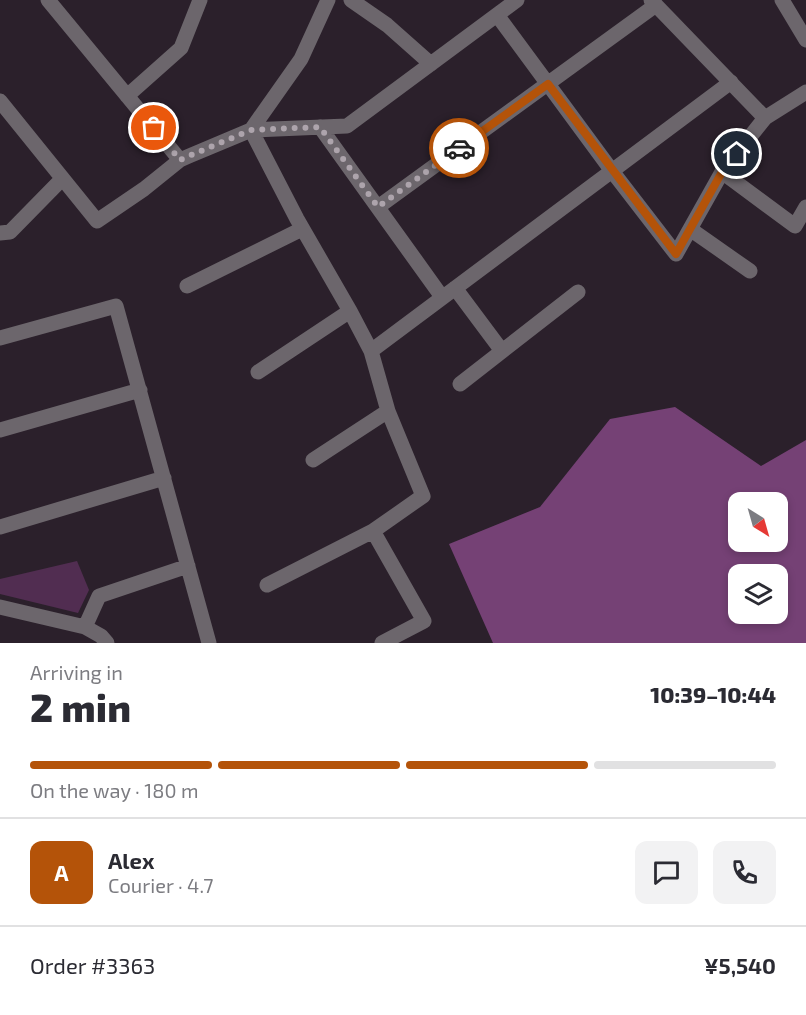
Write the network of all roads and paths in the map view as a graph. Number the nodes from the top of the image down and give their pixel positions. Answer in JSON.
{"nodes":[{"id":1,"x":48,"y":0,"type":"edge"},
{"id":2,"x":200,"y":0,"type":"edge"},
{"id":3,"x":328,"y":0,"type":"edge"},
{"id":4,"x":351,"y":0,"type":"edge"},
{"id":5,"x":518,"y":0,"type":"edge"},
{"id":6,"x":787,"y":2,"type":"edge"},
{"id":7,"x":653,"y":3,"type":"edge"},
{"id":8,"x":497,"y":15,"type":"junction"},
{"id":9,"x":806,"y":40,"type":"edge"},
{"id":10,"x":431,"y":64,"type":"junction"},
{"id":11,"x":731,"y":82,"type":"junction"},
{"id":12,"x":548,"y":84,"type":"junction"},
{"id":13,"x":806,"y":92,"type":"edge"},
{"id":14,"x":127,"y":96,"type":"junction"},
{"id":15,"x":0,"y":101,"type":"edge"},
{"id":16,"x":765,"y":118,"type":"junction"},
{"id":17,"x":320,"y":127,"type":"junction"},
{"id":18,"x":251,"y":130,"type":"junction"},
{"id":19,"x":180,"y":160,"type":"junction"},
{"id":20,"x":612,"y":171,"type":"junction"},
{"id":21,"x":722,"y":172,"type":"junction"},
{"id":22,"x":62,"y":179,"type":"junction"},
{"id":23,"x":378,"y":207,"type":"junction"},
{"id":24,"x":806,"y":207,"type":"edge"},
{"id":25,"x":302,"y":229,"type":"junction"},
{"id":26,"x":690,"y":229,"type":"junction"},
{"id":27,"x":0,"y":233,"type":"edge"},
{"id":28,"x":750,"y":271,"type":"dead end"},
{"id":29,"x":187,"y":286,"type":"dead end"},
{"id":30,"x":455,"y":288,"type":"junction"},
{"id":31,"x":578,"y":292,"type":"dead end"},
{"id":32,"x":442,"y":297,"type":"junction"},
{"id":33,"x":350,"y":311,"type":"junction"},
{"id":34,"x":0,"y":338,"type":"edge"},
{"id":35,"x":371,"y":351,"type":"junction"},
{"id":36,"x":502,"y":351,"type":"junction"},
{"id":37,"x":258,"y":372,"type":"dead end"},
{"id":38,"x":460,"y":384,"type":"dead end"},
{"id":39,"x":140,"y":390,"type":"junction"},
{"id":40,"x":388,"y":411,"type":"junction"},
{"id":41,"x":0,"y":430,"type":"edge"},
{"id":42,"x":313,"y":460,"type":"dead end"},
{"id":43,"x":164,"y":478,"type":"junction"},
{"id":44,"x":0,"y":527,"type":"edge"},
{"id":45,"x":373,"y":531,"type":"junction"},
{"id":46,"x":188,"y":566,"type":"junction"},
{"id":47,"x":267,"y":585,"type":"dead end"},
{"id":48,"x":0,"y":607,"type":"edge"},
{"id":49,"x":85,"y":627,"type":"junction"},
{"id":50,"x":107,"y":643,"type":"edge"},
{"id":51,"x":209,"y":643,"type":"edge"},
{"id":52,"x":382,"y":643,"type":"edge"}],
"edges":[{"from":1,"to":14,"type":"street"},
{"from":2,"to":14,"type":"street"},
{"from":3,"to":18,"type":"street"},
{"from":4,"to":10,"type":"street"},
{"from":5,"to":8,"type":"street"},
{"from":6,"to":9,"type":"street"},
{"from":7,"to":11,"type":"street"},
{"from":7,"to":12,"type":"street"},
{"from":8,"to":10,"type":"street"},
{"from":8,"to":12,"type":"street"},
{"from":10,"to":17,"type":"street"},
{"from":11,"to":16,"type":"street"},
{"from":11,"to":20,"type":"street"},
{"from":12,"to":20,"type":"street"},
{"from":12,"to":23,"type":"street"},
{"from":13,"to":16,"type":"street"},
{"from":14,"to":19,"type":"street"},
{"from":15,"to":22,"type":"street"},
{"from":16,"to":21,"type":"street"},
{"from":17,"to":18,"type":"street"},
{"from":17,"to":23,"type":"street"},
{"from":18,"to":19,"type":"street"},
{"from":18,"to":25,"type":"street"},
{"from":19,"to":22,"type":"street"},
{"from":20,"to":26,"type":"street"},
{"from":20,"to":30,"type":"street"},
{"from":21,"to":24,"type":"street"},
{"from":21,"to":26,"type":"street"},
{"from":22,"to":27,"type":"street"},
{"from":23,"to":32,"type":"street"},
{"from":25,"to":29,"type":"street"},
{"from":25,"to":33,"type":"street"},
{"from":26,"to":28,"type":"street"},
{"from":30,"to":32,"type":"street"},
{"from":30,"to":36,"type":"street"},
{"from":31,"to":36,"type":"street"},
{"from":32,"to":35,"type":"street"},
{"from":33,"to":35,"type":"street"},
{"from":33,"to":37,"type":"street"},
{"from":34,"to":39,"type":"street"},
{"from":35,"to":40,"type":"street"},
{"from":36,"to":38,"type":"street"},
{"from":39,"to":41,"type":"street"},
{"from":39,"to":43,"type":"street"},
{"from":40,"to":42,"type":"street"},
{"from":40,"to":45,"type":"street"},
{"from":43,"to":44,"type":"street"},
{"from":43,"to":46,"type":"street"},
{"from":45,"to":47,"type":"street"},
{"from":45,"to":52,"type":"street"},
{"from":46,"to":49,"type":"street"},
{"from":46,"to":51,"type":"street"},
{"from":48,"to":49,"type":"street"},
{"from":49,"to":50,"type":"street"}]}
